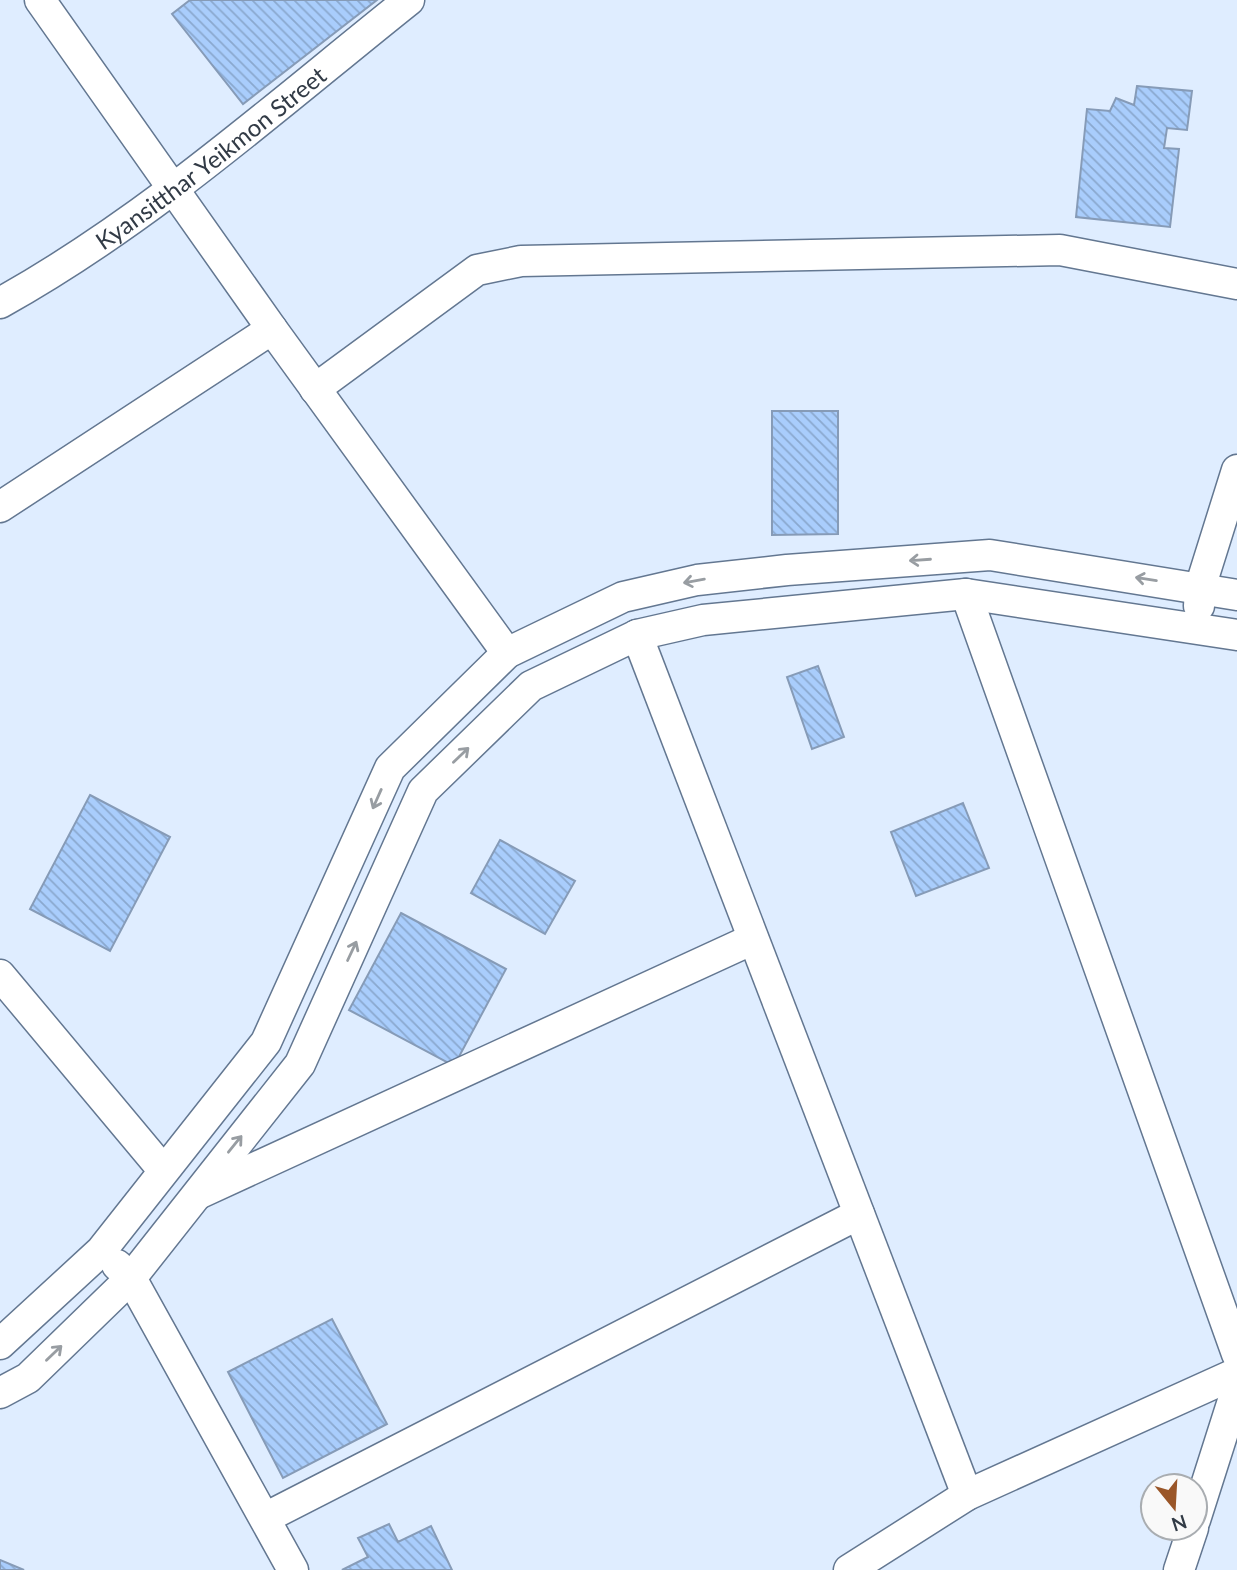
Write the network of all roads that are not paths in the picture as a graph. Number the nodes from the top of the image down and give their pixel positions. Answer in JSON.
{"nodes":[{"id":1,"x":40,"y":0,"type":"edge"},
{"id":2,"x":409,"y":0,"type":"edge"},
{"id":3,"x":175,"y":190,"type":"junction"},
{"id":4,"x":1237,"y":284,"type":"edge"},
{"id":5,"x":0,"y":303,"type":"edge"},
{"id":6,"x":272,"y":329,"type":"junction"},
{"id":7,"x":315,"y":389,"type":"junction"},
{"id":8,"x":1237,"y":470,"type":"edge"},
{"id":9,"x":0,"y":507,"type":"edge"},
{"id":10,"x":1200,"y":588,"type":"junction"},
{"id":11,"x":966,"y":594,"type":"junction"},
{"id":12,"x":1237,"y":594,"type":"edge"},
{"id":13,"x":1197,"y":628,"type":"junction"},
{"id":14,"x":637,"y":635,"type":"junction"},
{"id":15,"x":1237,"y":635,"type":"edge"},
{"id":16,"x":507,"y":653,"type":"junction"},
{"id":17,"x":753,"y":939,"type":"junction"},
{"id":18,"x":0,"y":975,"type":"edge"},
{"id":19,"x":163,"y":1170,"type":"junction"},
{"id":20,"x":195,"y":1195,"type":"junction"},
{"id":21,"x":859,"y":1214,"type":"junction"},
{"id":22,"x":101,"y":1251,"type":"junction"},
{"id":23,"x":131,"y":1278,"type":"junction"},
{"id":24,"x":0,"y":1345,"type":"edge"},
{"id":25,"x":1237,"y":1354,"type":"edge"},
{"id":26,"x":1237,"y":1373,"type":"edge"},
{"id":27,"x":1237,"y":1388,"type":"edge"},
{"id":28,"x":0,"y":1393,"type":"edge"},
{"id":29,"x":1209,"y":1476,"type":"edge"},
{"id":30,"x":967,"y":1495,"type":"junction"},
{"id":31,"x":265,"y":1518,"type":"junction"},
{"id":32,"x":1188,"y":1542,"type":"edge"},
{"id":33,"x":293,"y":1570,"type":"edge"},
{"id":34,"x":849,"y":1570,"type":"edge"},
{"id":35,"x":1179,"y":1570,"type":"edge"}],
"edges":[{"from":1,"to":3,"type":"street"},
{"from":2,"to":3,"type":"street","name":"Kyansitthar Yeikmon Street"},
{"from":3,"to":5,"type":"street","name":"Kyansitthar Yeikmon Street"},
{"from":3,"to":6,"type":"street"},
{"from":4,"to":7,"type":"street"},
{"from":6,"to":7,"type":"street"},
{"from":6,"to":9,"type":"street"},
{"from":7,"to":16,"type":"street"},
{"from":8,"to":10,"type":"street"},
{"from":10,"to":12,"type":"street"},
{"from":10,"to":13,"type":"street"},
{"from":10,"to":16,"type":"street","one_way":true},
{"from":11,"to":13,"type":"street"},
{"from":11,"to":14,"type":"street"},
{"from":11,"to":25,"type":"street"},
{"from":13,"to":15,"type":"street"},
{"from":14,"to":17,"type":"street"},
{"from":20,"to":14,"type":"street","one_way":true},
{"from":16,"to":19,"type":"street","one_way":true},
{"from":17,"to":20,"type":"street"},
{"from":17,"to":21,"type":"street"},
{"from":18,"to":19,"type":"street"},
{"from":19,"to":22,"type":"street"},
{"from":20,"to":23,"type":"street"},
{"from":21,"to":30,"type":"street"},
{"from":21,"to":31,"type":"street"},
{"from":22,"to":23,"type":"street"},
{"from":22,"to":24,"type":"street"},
{"from":28,"to":23,"type":"street","one_way":true},
{"from":23,"to":31,"type":"street"},
{"from":26,"to":30,"type":"street"},
{"from":27,"to":29,"type":"street"},
{"from":30,"to":34,"type":"street"},
{"from":31,"to":33,"type":"street"},
{"from":32,"to":35,"type":"street"}]}
